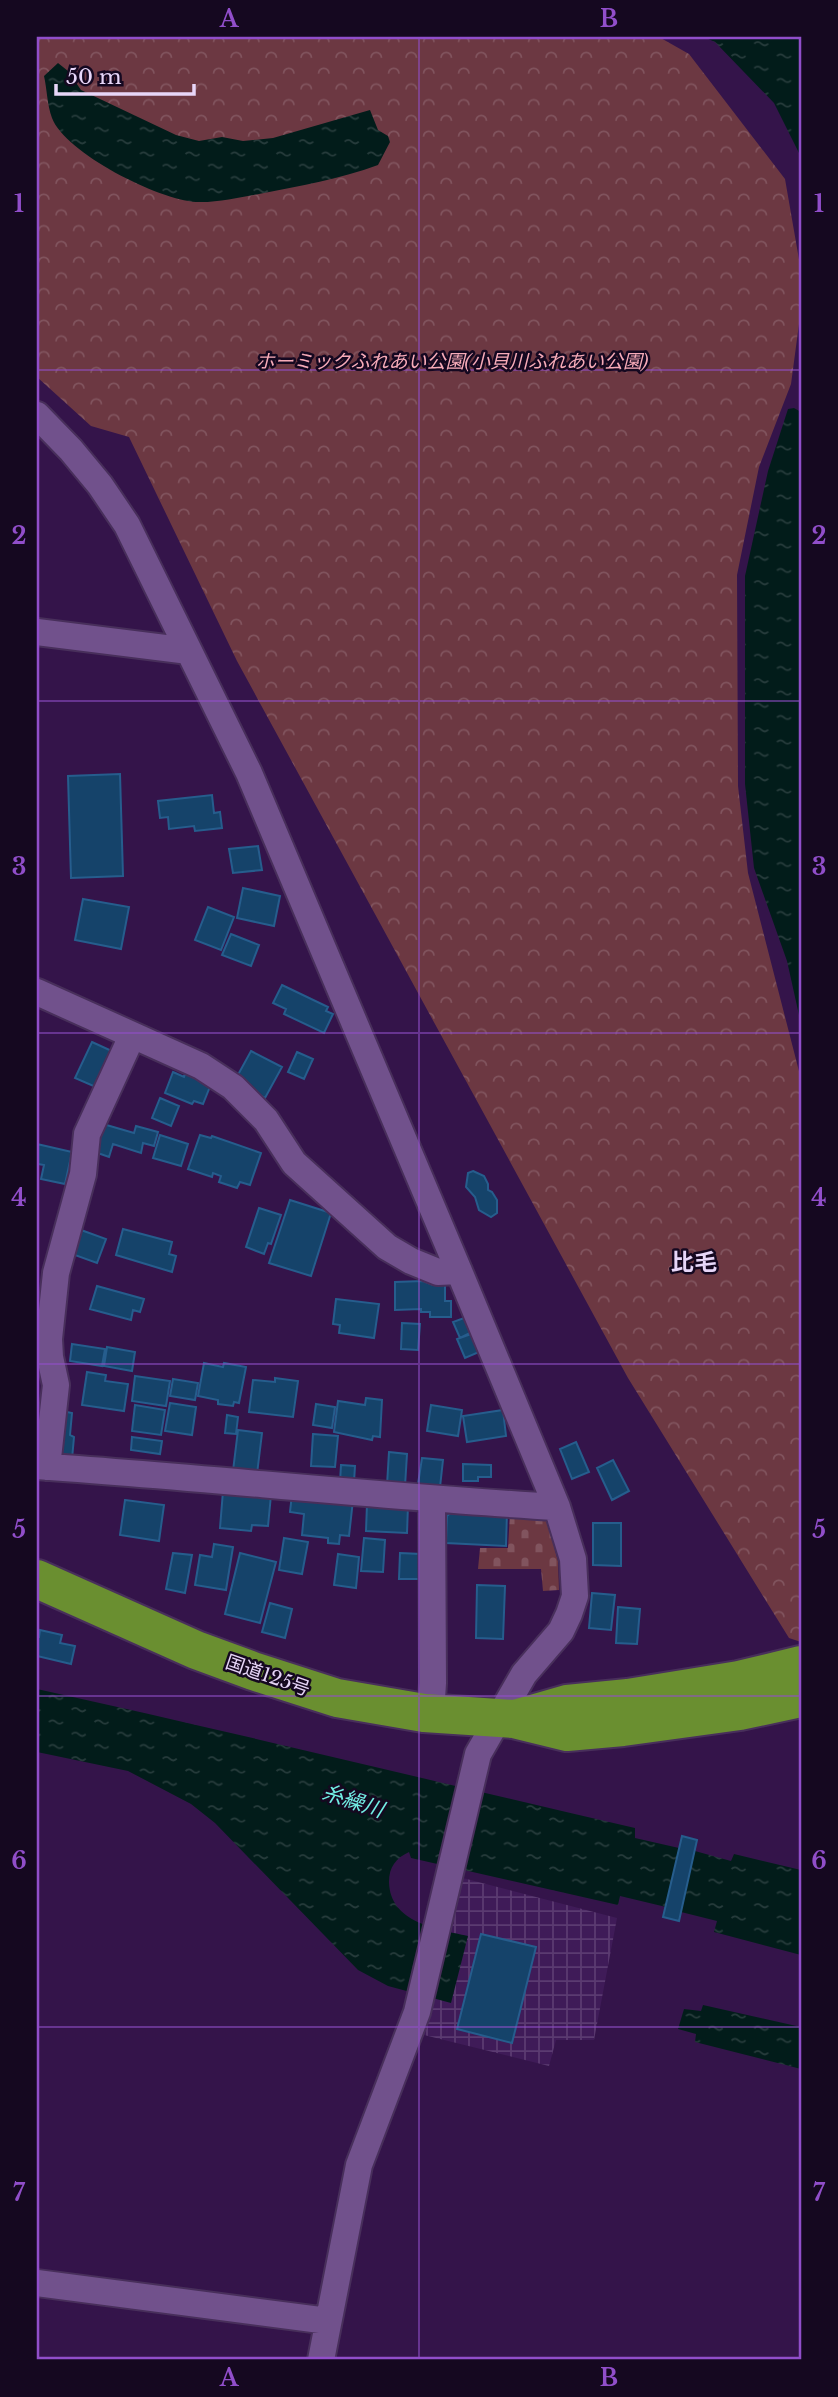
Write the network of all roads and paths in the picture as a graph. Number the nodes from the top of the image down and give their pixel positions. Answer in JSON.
{"nodes":[{"id":1,"x":37,"y":415,"type":"edge"},
{"id":2,"x":37,"y":632,"type":"edge"},
{"id":3,"x":189,"y":651,"type":"junction"},
{"id":4,"x":37,"y":992,"type":"edge"},
{"id":5,"x":132,"y":1036,"type":"junction"},
{"id":6,"x":459,"y":1270,"type":"junction"},
{"id":7,"x":43,"y":1311,"type":"edge"},
{"id":8,"x":42,"y":1466,"type":"edge"},
{"id":9,"x":432,"y":1499,"type":"junction"},
{"id":10,"x":556,"y":1507,"type":"junction"},
{"id":11,"x":37,"y":1579,"type":"edge"},
{"id":12,"x":798,"y":1677,"type":"edge"},
{"id":13,"x":431,"y":1714,"type":"junction"},
{"id":14,"x":506,"y":1719,"type":"junction"},
{"id":15,"x":37,"y":2283,"type":"edge"},
{"id":16,"x":328,"y":2321,"type":"junction"},
{"id":17,"x":321,"y":2360,"type":"edge"}],
"edges":[{"from":1,"to":3,"type":"street"},
{"from":2,"to":3,"type":"street"},
{"from":3,"to":6,"type":"street"},
{"from":4,"to":5,"type":"street"},
{"from":5,"to":6,"type":"street"},
{"from":5,"to":7,"type":"street"},
{"from":6,"to":10,"type":"street"},
{"from":7,"to":8,"type":"street"},
{"from":8,"to":9,"type":"street"},
{"from":9,"to":10,"type":"street"},
{"from":9,"to":13,"type":"street"},
{"from":10,"to":14,"type":"street"},
{"from":11,"to":13,"type":"highway","name":"国道125号"},
{"from":12,"to":14,"type":"highway","name":"国道125号"},
{"from":13,"to":14,"type":"highway","name":"国道125号"},
{"from":14,"to":16,"type":"street"},
{"from":15,"to":16,"type":"street"},
{"from":16,"to":17,"type":"street"}]}
